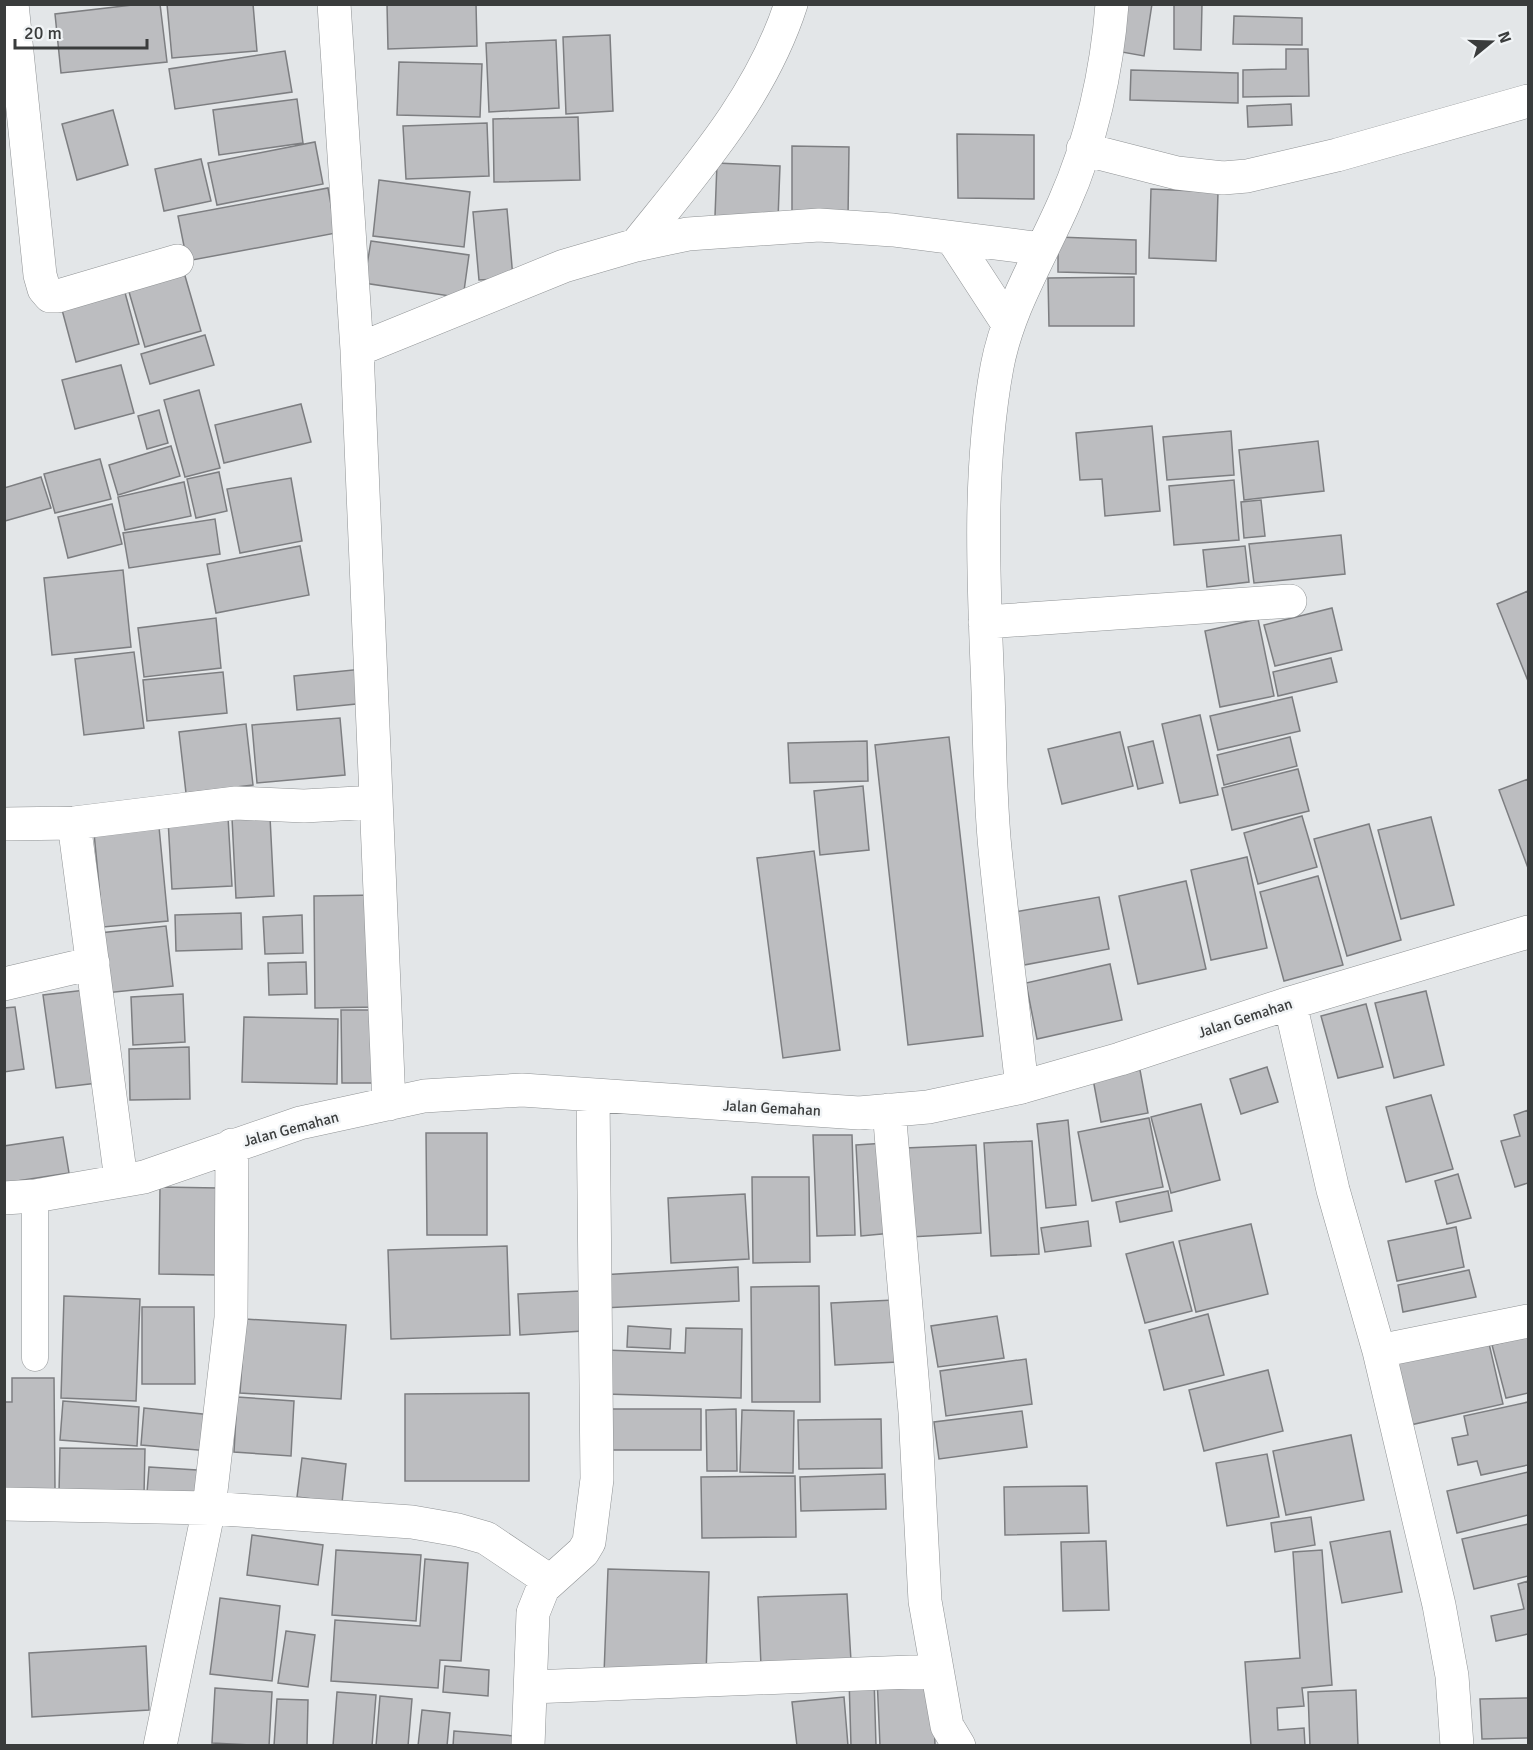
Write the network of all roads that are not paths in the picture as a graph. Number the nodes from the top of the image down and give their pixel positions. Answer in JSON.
{"nodes":[{"id":1,"x":12,"y":4,"type":"edge"},
{"id":2,"x":333,"y":4,"type":"edge"},
{"id":3,"x":791,"y":4,"type":"edge"},
{"id":4,"x":1112,"y":4,"type":"edge"},
{"id":5,"x":1528,"y":101,"type":"edge"},
{"id":6,"x":1083,"y":149,"type":"junction"},
{"id":7,"x":952,"y":238,"type":"junction"},
{"id":8,"x":636,"y":245,"type":"junction"},
{"id":9,"x":1042,"y":249,"type":"junction"},
{"id":10,"x":177,"y":261,"type":"dead end"},
{"id":11,"x":1008,"y":324,"type":"junction"},
{"id":12,"x":357,"y":350,"type":"junction"},
{"id":13,"x":1290,"y":601,"type":"dead end"},
{"id":14,"x":985,"y":622,"type":"junction"},
{"id":15,"x":376,"y":802,"type":"junction"},
{"id":16,"x":74,"y":823,"type":"junction"},
{"id":17,"x":4,"y":824,"type":"edge"},
{"id":18,"x":1528,"y":932,"type":"edge"},
{"id":19,"x":93,"y":963,"type":"junction"},
{"id":20,"x":4,"y":984,"type":"edge"},
{"id":21,"x":1290,"y":1003,"type":"junction"},
{"id":22,"x":1022,"y":1087,"type":"junction"},
{"id":23,"x":593,"y":1095,"type":"junction"},
{"id":24,"x":389,"y":1104,"type":"junction"},
{"id":25,"x":889,"y":1110,"type":"junction"},
{"id":26,"x":232,"y":1145,"type":"junction"},
{"id":27,"x":121,"y":1180,"type":"junction"},
{"id":28,"x":20,"y":1197,"type":"edge"},
{"id":29,"x":1528,"y":1321,"type":"edge"},
{"id":30,"x":1379,"y":1351,"type":"junction"},
{"id":31,"x":35,"y":1358,"type":"dead end"},
{"id":32,"x":4,"y":1504,"type":"edge"},
{"id":33,"x":209,"y":1508,"type":"junction"},
{"id":34,"x":550,"y":1581,"type":"junction"},
{"id":35,"x":936,"y":1671,"type":"junction"},
{"id":36,"x":531,"y":1687,"type":"junction"},
{"id":37,"x":160,"y":1746,"type":"edge"},
{"id":38,"x":528,"y":1746,"type":"edge"},
{"id":39,"x":958,"y":1746,"type":"edge"},
{"id":40,"x":1457,"y":1746,"type":"edge"}],
"edges":[{"from":1,"to":10,"type":"street"},
{"from":2,"to":12,"type":"street"},
{"from":3,"to":8,"type":"street"},
{"from":4,"to":6,"type":"street"},
{"from":5,"to":6,"type":"street"},
{"from":6,"to":9,"type":"street"},
{"from":7,"to":8,"type":"street"},
{"from":7,"to":9,"type":"street"},
{"from":7,"to":11,"type":"street"},
{"from":8,"to":12,"type":"street"},
{"from":9,"to":11,"type":"street"},
{"from":11,"to":14,"type":"street"},
{"from":12,"to":15,"type":"street"},
{"from":13,"to":14,"type":"street"},
{"from":14,"to":22,"type":"street"},
{"from":15,"to":16,"type":"street"},
{"from":15,"to":24,"type":"street"},
{"from":16,"to":17,"type":"street"},
{"from":16,"to":19,"type":"street"},
{"from":18,"to":21,"type":"street","name":"Jalan Gemahan"},
{"from":19,"to":20,"type":"street"},
{"from":19,"to":27,"type":"street"},
{"from":21,"to":22,"type":"street","name":"Jalan Gemahan"},
{"from":21,"to":30,"type":"street"},
{"from":22,"to":25,"type":"street","name":"Jalan Gemahan"},
{"from":23,"to":24,"type":"street","name":"Jalan Gemahan"},
{"from":23,"to":25,"type":"street","name":"Jalan Gemahan"},
{"from":23,"to":34,"type":"street"},
{"from":24,"to":26,"type":"street","name":"Jalan Gemahan"},
{"from":25,"to":35,"type":"street"},
{"from":26,"to":27,"type":"street","name":"Jalan Gemahan"},
{"from":26,"to":33,"type":"street"},
{"from":27,"to":28,"type":"street","name":"Jalan Gemahan"},
{"from":28,"to":31,"type":"lane"},
{"from":29,"to":30,"type":"street"},
{"from":30,"to":40,"type":"street"},
{"from":32,"to":33,"type":"street"},
{"from":33,"to":34,"type":"street"},
{"from":33,"to":37,"type":"street"},
{"from":34,"to":36,"type":"street"},
{"from":35,"to":36,"type":"street"},
{"from":35,"to":39,"type":"street"},
{"from":36,"to":38,"type":"street"}]}
